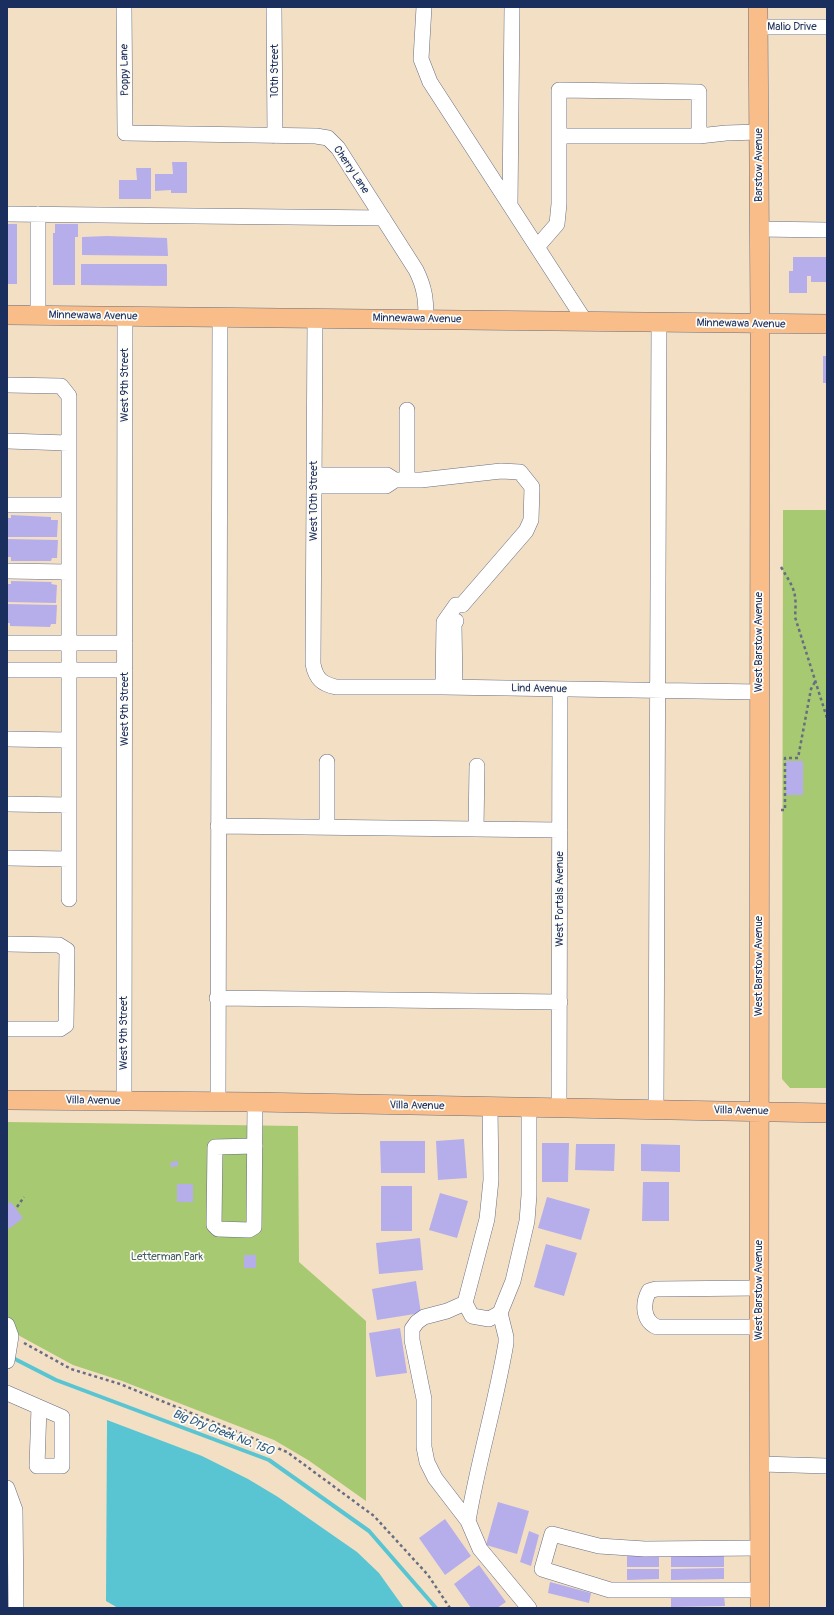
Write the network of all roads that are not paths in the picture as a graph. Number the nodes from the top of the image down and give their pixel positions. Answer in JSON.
{"nodes":[{"id":1,"x":124,"y":7,"type":"edge"},
{"id":2,"x":274,"y":7,"type":"edge"},
{"id":3,"x":424,"y":7,"type":"edge"},
{"id":4,"x":512,"y":7,"type":"edge"},
{"id":5,"x":758,"y":7,"type":"edge"},
{"id":6,"x":758,"y":27,"type":"junction"},
{"id":7,"x":827,"y":27,"type":"edge"},
{"id":8,"x":759,"y":132,"type":"junction"},
{"id":9,"x":126,"y":133,"type":"joint"},
{"id":10,"x":275,"y":136,"type":"junction"},
{"id":11,"x":559,"y":136,"type":"junction"},
{"id":12,"x":699,"y":136,"type":"junction"},
{"id":13,"x":510,"y":205,"type":"junction"},
{"id":14,"x":7,"y":214,"type":"edge"},
{"id":15,"x":38,"y":214,"type":"junction"},
{"id":16,"x":382,"y":218,"type":"junction"},
{"id":17,"x":758,"y":229,"type":"junction"},
{"id":18,"x":827,"y":230,"type":"edge"},
{"id":19,"x":537,"y":247,"type":"junction"},
{"id":20,"x":7,"y":315,"type":"edge"},
{"id":21,"x":38,"y":315,"type":"junction"},
{"id":22,"x":125,"y":316,"type":"junction"},
{"id":23,"x":220,"y":317,"type":"junction"},
{"id":24,"x":315,"y":318,"type":"junction"},
{"id":25,"x":426,"y":319,"type":"junction"},
{"id":26,"x":585,"y":321,"type":"junction"},
{"id":27,"x":659,"y":322,"type":"junction"},
{"id":28,"x":760,"y":324,"type":"junction"},
{"id":29,"x":827,"y":324,"type":"edge"},
{"id":30,"x":7,"y":385,"type":"edge"},
{"id":31,"x":407,"y":410,"type":"dead end"},
{"id":32,"x":7,"y":441,"type":"edge"},
{"id":33,"x":68,"y":443,"type":"junction"},
{"id":34,"x":314,"y":480,"type":"junction"},
{"id":35,"x":401,"y":480,"type":"junction"},
{"id":36,"x":7,"y":505,"type":"edge"},
{"id":37,"x":68,"y":505,"type":"junction"},
{"id":38,"x":7,"y":571,"type":"edge"},
{"id":39,"x":68,"y":572,"type":"junction"},
{"id":40,"x":7,"y":643,"type":"edge"},
{"id":41,"x":68,"y":643,"type":"junction"},
{"id":42,"x":126,"y":643,"type":"junction"},
{"id":43,"x":68,"y":669,"type":"junction"},
{"id":44,"x":7,"y":670,"type":"edge"},
{"id":45,"x":125,"y":670,"type":"junction"},
{"id":46,"x":320,"y":681,"type":"joint"},
{"id":47,"x":449,"y":687,"type":"junction"},
{"id":48,"x":560,"y":689,"type":"junction"},
{"id":49,"x":657,"y":691,"type":"junction"},
{"id":50,"x":759,"y":692,"type":"junction"},
{"id":51,"x":7,"y":739,"type":"edge"},
{"id":52,"x":68,"y":740,"type":"junction"},
{"id":53,"x":327,"y":762,"type":"dead end"},
{"id":54,"x":477,"y":766,"type":"dead end"},
{"id":55,"x":7,"y":804,"type":"edge"},
{"id":56,"x":68,"y":805,"type":"junction"},
{"id":57,"x":218,"y":826,"type":"junction"},
{"id":58,"x":327,"y":827,"type":"junction"},
{"id":59,"x":476,"y":829,"type":"junction"},
{"id":60,"x":560,"y":830,"type":"junction"},
{"id":61,"x":7,"y":858,"type":"edge"},
{"id":62,"x":69,"y":858,"type":"junction"},
{"id":63,"x":69,"y":899,"type":"dead end"},
{"id":64,"x":7,"y":944,"type":"edge"},
{"id":65,"x":217,"y":998,"type":"junction"},
{"id":66,"x":560,"y":1002,"type":"junction"},
{"id":67,"x":7,"y":1029,"type":"edge"},
{"id":68,"x":7,"y":1100,"type":"edge"},
{"id":69,"x":124,"y":1102,"type":"junction"},
{"id":70,"x":218,"y":1102,"type":"junction"},
{"id":71,"x":256,"y":1102,"type":"junction"},
{"id":72,"x":490,"y":1107,"type":"junction"},
{"id":73,"x":529,"y":1108,"type":"junction"},
{"id":74,"x":559,"y":1109,"type":"junction"},
{"id":75,"x":656,"y":1110,"type":"junction"},
{"id":76,"x":759,"y":1111,"type":"junction"},
{"id":77,"x":827,"y":1113,"type":"edge"},
{"id":78,"x":255,"y":1146,"type":"junction"},
{"id":79,"x":759,"y":1288,"type":"junction"},
{"id":80,"x":465,"y":1303,"type":"junction"},
{"id":81,"x":500,"y":1313,"type":"junction"},
{"id":82,"x":759,"y":1327,"type":"junction"},
{"id":83,"x":9,"y":1335,"type":"edge"},
{"id":84,"x":7,"y":1361,"type":"edge"},
{"id":85,"x":7,"y":1393,"type":"edge"},
{"id":86,"x":39,"y":1407,"type":"junction"},
{"id":87,"x":760,"y":1464,"type":"junction"},
{"id":88,"x":827,"y":1466,"type":"edge"},
{"id":89,"x":7,"y":1488,"type":"edge"},
{"id":90,"x":468,"y":1521,"type":"junction"},
{"id":91,"x":760,"y":1548,"type":"junction"},
{"id":92,"x":760,"y":1599,"type":"edge"},
{"id":93,"x":16,"y":1608,"type":"edge"},
{"id":94,"x":529,"y":1608,"type":"edge"}],
"edges":[{"from":1,"to":9,"type":"street","name":"Poppy Lane"},
{"from":2,"to":10,"type":"street","name":"10th Street"},
{"from":3,"to":13,"type":"street"},
{"from":4,"to":13,"type":"street"},
{"from":5,"to":6,"type":"main road","name":"Barstow Avenue"},
{"from":6,"to":7,"type":"street","name":"Malio Drive"},
{"from":6,"to":8,"type":"main road","name":"Barstow Avenue"},
{"from":8,"to":12,"type":"street"},
{"from":8,"to":17,"type":"main road","name":"Barstow Avenue"},
{"from":9,"to":10,"type":"street","name":"Cherry Lane"},
{"from":10,"to":16,"type":"street","name":"Cherry Lane"},
{"from":11,"to":12,"type":"street"},
{"from":11,"to":12,"type":"street"},
{"from":11,"to":19,"type":"street"},
{"from":13,"to":19,"type":"street"},
{"from":14,"to":15,"type":"street"},
{"from":15,"to":16,"type":"street"},
{"from":15,"to":21,"type":"street"},
{"from":16,"to":25,"type":"street","name":"Cherry Lane"},
{"from":17,"to":18,"type":"street"},
{"from":17,"to":28,"type":"main road","name":"Barstow Avenue"},
{"from":19,"to":26,"type":"street"},
{"from":20,"to":21,"type":"main road","name":"Minnewawa Avenue"},
{"from":21,"to":22,"type":"main road","name":"Minnewawa Avenue"},
{"from":22,"to":23,"type":"main road","name":"Minnewawa Avenue"},
{"from":22,"to":42,"type":"street","name":"West 9th Street"},
{"from":23,"to":24,"type":"main road","name":"Minnewawa Avenue"},
{"from":23,"to":57,"type":"street"},
{"from":24,"to":25,"type":"main road","name":"Minnewawa Avenue"},
{"from":24,"to":34,"type":"street","name":"West 10th Street"},
{"from":25,"to":26,"type":"main road","name":"Minnewawa Avenue"},
{"from":26,"to":27,"type":"main road","name":"Minnewawa Avenue"},
{"from":27,"to":28,"type":"main road","name":"Minnewawa Avenue"},
{"from":27,"to":49,"type":"street"},
{"from":28,"to":29,"type":"main road","name":"Minnewawa Avenue"},
{"from":28,"to":50,"type":"main road","name":"West Barstow Avenue"},
{"from":30,"to":33,"type":"street"},
{"from":31,"to":35,"type":"street"},
{"from":32,"to":33,"type":"street"},
{"from":33,"to":37,"type":"street"},
{"from":34,"to":35,"type":"street"},
{"from":34,"to":46,"type":"street","name":"West 10th Street"},
{"from":35,"to":47,"type":"street"},
{"from":36,"to":37,"type":"street"},
{"from":37,"to":39,"type":"street"},
{"from":38,"to":39,"type":"street"},
{"from":39,"to":41,"type":"street"},
{"from":40,"to":41,"type":"street"},
{"from":41,"to":42,"type":"street"},
{"from":41,"to":43,"type":"street"},
{"from":42,"to":45,"type":"street","name":"West 9th Street"},
{"from":43,"to":44,"type":"street"},
{"from":43,"to":45,"type":"street"},
{"from":43,"to":52,"type":"street"},
{"from":45,"to":69,"type":"street","name":"West 9th Street"},
{"from":46,"to":47,"type":"street","name":"Lind Avenue"},
{"from":47,"to":48,"type":"street","name":"Lind Avenue"},
{"from":48,"to":49,"type":"street","name":"Lind Avenue"},
{"from":48,"to":60,"type":"street","name":"West Portals Avenue"},
{"from":49,"to":50,"type":"street","name":"Lind Avenue"},
{"from":49,"to":75,"type":"street"},
{"from":50,"to":76,"type":"main road","name":"West Barstow Avenue"},
{"from":51,"to":52,"type":"street"},
{"from":52,"to":56,"type":"street"},
{"from":53,"to":58,"type":"street"},
{"from":54,"to":59,"type":"street"},
{"from":55,"to":56,"type":"street"},
{"from":56,"to":62,"type":"street"},
{"from":57,"to":58,"type":"street"},
{"from":57,"to":65,"type":"street"},
{"from":58,"to":59,"type":"street"},
{"from":59,"to":60,"type":"street"},
{"from":60,"to":66,"type":"street","name":"West Portals Avenue"},
{"from":61,"to":62,"type":"street"},
{"from":62,"to":63,"type":"street"},
{"from":64,"to":67,"type":"street"},
{"from":65,"to":66,"type":"street"},
{"from":65,"to":70,"type":"street"},
{"from":66,"to":74,"type":"street","name":"West Portals Avenue"},
{"from":68,"to":69,"type":"main road","name":"Villa Avenue"},
{"from":69,"to":70,"type":"main road","name":"Villa Avenue"},
{"from":70,"to":71,"type":"main road","name":"Villa Avenue"},
{"from":71,"to":72,"type":"main road","name":"Villa Avenue"},
{"from":71,"to":78,"type":"street"},
{"from":72,"to":73,"type":"main road","name":"Villa Avenue"},
{"from":72,"to":80,"type":"street"},
{"from":73,"to":74,"type":"main road","name":"Villa Avenue"},
{"from":73,"to":81,"type":"street"},
{"from":74,"to":75,"type":"main road","name":"Villa Avenue"},
{"from":75,"to":76,"type":"main road","name":"Villa Avenue"},
{"from":76,"to":77,"type":"main road","name":"Villa Avenue"},
{"from":76,"to":79,"type":"main road","name":"West Barstow Avenue"},
{"from":78,"to":78,"type":"street"},
{"from":79,"to":82,"type":"main road","name":"West Barstow Avenue"},
{"from":79,"to":82,"type":"street"},
{"from":80,"to":81,"type":"street"},
{"from":80,"to":90,"type":"street"},
{"from":81,"to":90,"type":"street"},
{"from":82,"to":87,"type":"main road","name":"West Barstow Avenue"},
{"from":83,"to":84,"type":"street"},
{"from":85,"to":86,"type":"street"},
{"from":86,"to":86,"type":"street"},
{"from":87,"to":88,"type":"street"},
{"from":87,"to":91,"type":"main road","name":"West Barstow Avenue"},
{"from":89,"to":93,"type":"street"},
{"from":90,"to":94,"type":"street"},
{"from":91,"to":92,"type":"main road","name":"West Barstow Avenue"},
{"from":91,"to":92,"type":"street"}]}
